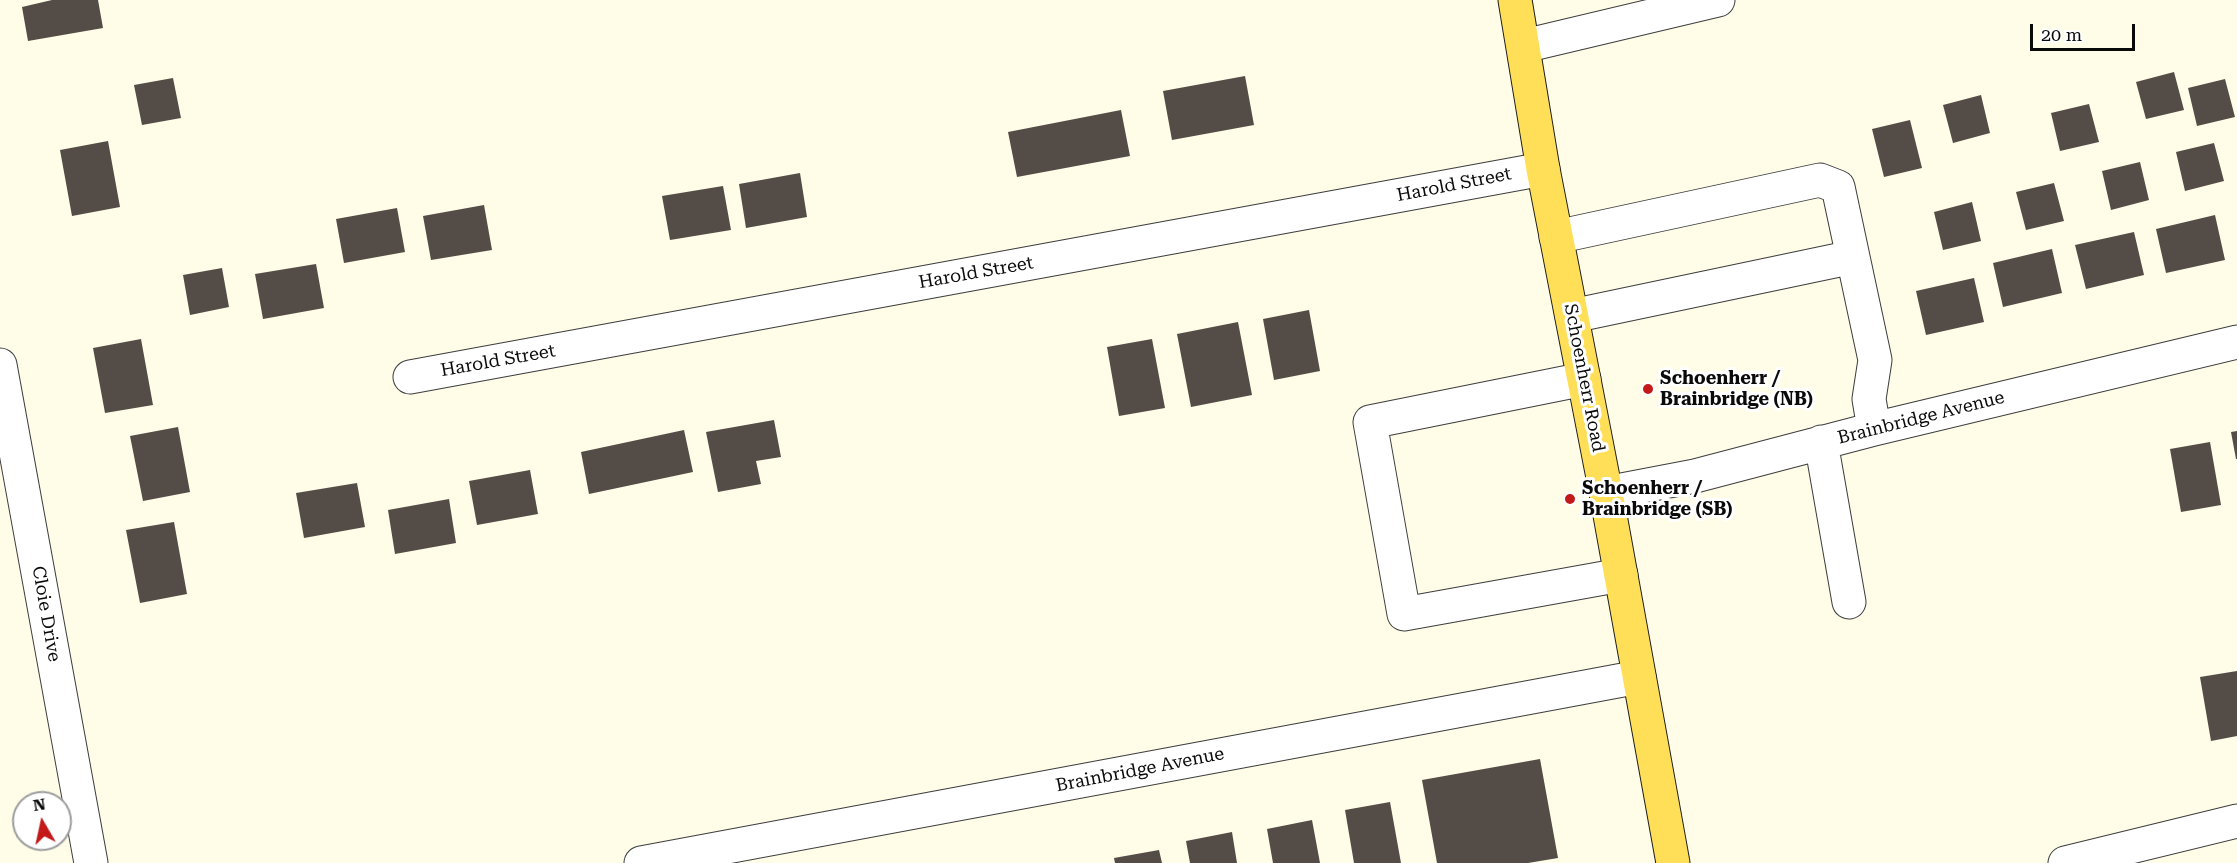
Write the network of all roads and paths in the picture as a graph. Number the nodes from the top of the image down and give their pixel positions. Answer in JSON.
{"nodes":[{"id":1,"x":1515,"y":0,"type":"edge"},
{"id":2,"x":1718,"y":0,"type":"edge"},
{"id":3,"x":1524,"y":46,"type":"junction"},
{"id":4,"x":1543,"y":169,"type":"junction"},
{"id":5,"x":1556,"y":237,"type":"junction"},
{"id":6,"x":1853,"y":257,"type":"junction"},
{"id":7,"x":1572,"y":316,"type":"junction"},
{"id":8,"x":2237,"y":342,"type":"edge"},
{"id":9,"x":0,"y":365,"type":"edge"},
{"id":10,"x":410,"y":377,"type":"dead end"},
{"id":11,"x":1584,"y":379,"type":"junction"},
{"id":12,"x":1874,"y":429,"type":"junction"},
{"id":13,"x":1821,"y":442,"type":"junction"},
{"id":14,"x":1606,"y":494,"type":"junction"},
{"id":15,"x":1620,"y":575,"type":"junction"},
{"id":16,"x":1849,"y":602,"type":"dead end"},
{"id":17,"x":1639,"y":677,"type":"junction"},
{"id":18,"x":2237,"y":821,"type":"edge"},
{"id":19,"x":91,"y":863,"type":"edge"},
{"id":20,"x":641,"y":863,"type":"edge"},
{"id":21,"x":1673,"y":863,"type":"edge"},
{"id":22,"x":2065,"y":863,"type":"edge"}],
"edges":[{"from":1,"to":3,"type":"main road","name":"Schoenherr Road"},
{"from":2,"to":3,"type":"street"},
{"from":3,"to":4,"type":"main road","name":"Schoenherr Road"},
{"from":4,"to":5,"type":"main road","name":"Schoenherr Road"},
{"from":4,"to":10,"type":"street","name":"Harold Street"},
{"from":5,"to":6,"type":"street"},
{"from":5,"to":7,"type":"main road","name":"Schoenherr Road"},
{"from":6,"to":7,"type":"street"},
{"from":6,"to":12,"type":"street"},
{"from":7,"to":11,"type":"main road","name":"Schoenherr Road"},
{"from":8,"to":12,"type":"street","name":"Brainbridge Avenue"},
{"from":9,"to":19,"type":"street","name":"Cloie Drive"},
{"from":11,"to":14,"type":"main road","name":"Schoenherr Road"},
{"from":11,"to":15,"type":"street"},
{"from":12,"to":13,"type":"street","name":"Brainbridge Avenue"},
{"from":13,"to":14,"type":"street","name":"Brainbridge Avenue"},
{"from":13,"to":16,"type":"street"},
{"from":14,"to":15,"type":"main road","name":"Schoenherr Road"},
{"from":15,"to":17,"type":"main road","name":"Schoenherr Road"},
{"from":17,"to":20,"type":"street","name":"Brainbridge Avenue"},
{"from":17,"to":21,"type":"main road","name":"Schoenherr Road"},
{"from":18,"to":22,"type":"street"}]}
